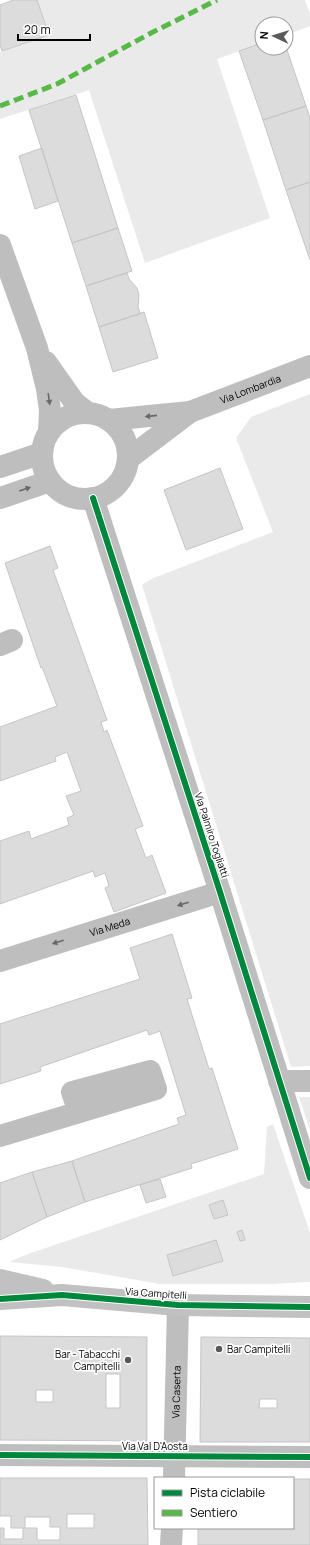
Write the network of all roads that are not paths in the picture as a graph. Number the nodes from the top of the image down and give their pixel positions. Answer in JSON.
{"nodes":[{"id":1,"x":0,"y":245,"type":"edge"},
{"id":2,"x":37,"y":348,"type":"junction"},
{"id":3,"x":310,"y":366,"type":"edge"},
{"id":4,"x":190,"y":412,"type":"junction"},
{"id":5,"x":88,"y":413,"type":"junction"},
{"id":6,"x":109,"y":420,"type":"junction"},
{"id":7,"x":49,"y":432,"type":"junction"},
{"id":8,"x":42,"y":453,"type":"junction"},
{"id":9,"x":128,"y":459,"type":"junction"},
{"id":10,"x":0,"y":467,"type":"edge"},
{"id":11,"x":50,"y":481,"type":"junction"},
{"id":12,"x":0,"y":498,"type":"edge"},
{"id":13,"x":93,"y":498,"type":"junction"},
{"id":14,"x":220,"y":892,"type":"junction"},
{"id":15,"x":0,"y":961,"type":"edge"},
{"id":16,"x":279,"y":1081,"type":"junction"},
{"id":17,"x":310,"y":1081,"type":"edge"},
{"id":18,"x":79,"y":1112,"type":"dead end"},
{"id":19,"x":0,"y":1136,"type":"edge"},
{"id":20,"x":310,"y":1178,"type":"edge"},
{"id":21,"x":0,"y":1280,"type":"edge"},
{"id":22,"x":62,"y":1295,"type":"junction"},
{"id":23,"x":0,"y":1299,"type":"edge"},
{"id":24,"x":178,"y":1305,"type":"junction"},
{"id":25,"x":310,"y":1307,"type":"edge"},
{"id":26,"x":0,"y":1455,"type":"edge"},
{"id":27,"x":175,"y":1456,"type":"junction"},
{"id":28,"x":310,"y":1457,"type":"edge"},
{"id":29,"x":174,"y":1477,"type":"edge"},
{"id":30,"x":172,"y":1529,"type":"edge"},
{"id":31,"x":171,"y":1545,"type":"edge"}],
"edges":[{"from":1,"to":2,"type":"street"},
{"from":2,"to":5,"type":"street"},
{"from":2,"to":7,"type":"street","one_way":true},
{"from":3,"to":4,"type":"street","name":"Via Lombardia"},
{"from":4,"to":6,"type":"street","name":"Via Lombardia","one_way":true},
{"from":4,"to":9,"type":"street","name":"Via Lombardia"},
{"from":5,"to":6,"type":"street"},
{"from":5,"to":7,"type":"street"},
{"from":6,"to":9,"type":"street"},
{"from":7,"to":8,"type":"street"},
{"from":8,"to":10,"type":"street"},
{"from":8,"to":11,"type":"street"},
{"from":9,"to":13,"type":"street"},
{"from":12,"to":11,"type":"street","one_way":true},
{"from":11,"to":13,"type":"street"},
{"from":13,"to":14,"type":"street","name":"Via Palmiro Togliatti"},
{"from":14,"to":15,"type":"street","name":"Via Meda","one_way":true},
{"from":14,"to":16,"type":"street","name":"Via Palmiro Togliatti"},
{"from":16,"to":17,"type":"street"},
{"from":16,"to":20,"type":"street","name":"Via Palmiro Togliatti"},
{"from":18,"to":19,"type":"street"},
{"from":21,"to":22,"type":"street"},
{"from":22,"to":23,"type":"street","name":"Via Campitelli"},
{"from":22,"to":24,"type":"street","name":"Via Campitelli"},
{"from":24,"to":25,"type":"street","name":"Via Campitelli"},
{"from":24,"to":27,"type":"street","name":"Via Caserta"},
{"from":26,"to":27,"type":"street","name":"Via Val D'Aosta"},
{"from":27,"to":28,"type":"street","name":"Via Val D'Aosta"},
{"from":27,"to":29,"type":"street","name":"Via Caserta"},
{"from":30,"to":31,"type":"street"}]}
